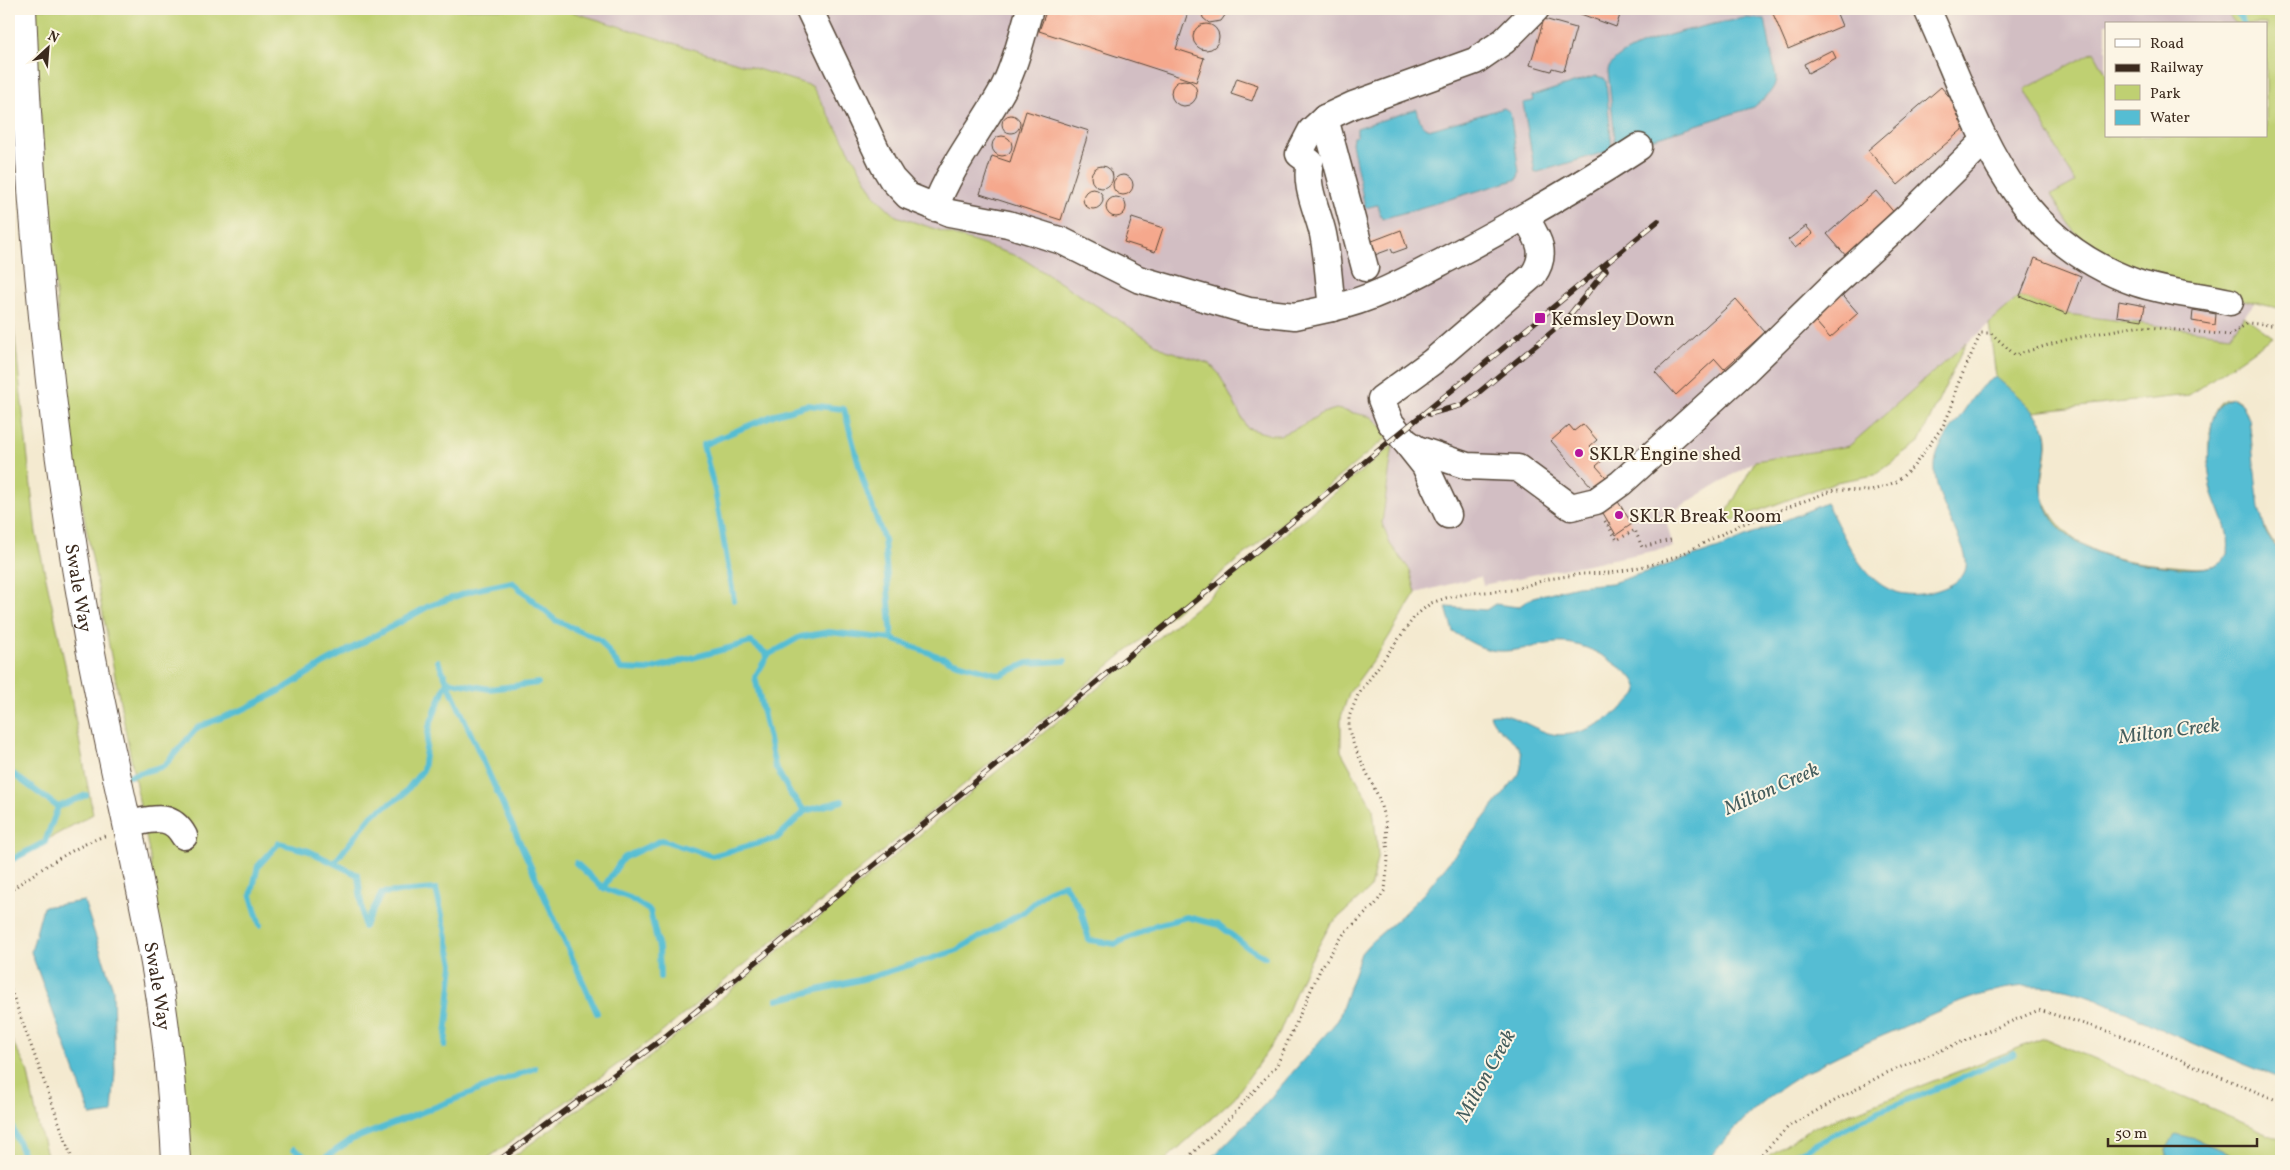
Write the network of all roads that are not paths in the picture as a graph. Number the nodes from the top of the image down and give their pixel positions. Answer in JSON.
{"nodes":[{"id":1,"x":22,"y":9,"type":"edge"},
{"id":2,"x":810,"y":9,"type":"edge"},
{"id":3,"x":1030,"y":9,"type":"edge"},
{"id":4,"x":1536,"y":9,"type":"edge"},
{"id":5,"x":1927,"y":9,"type":"edge"},
{"id":6,"x":1325,"y":118,"type":"junction"},
{"id":7,"x":1984,"y":141,"type":"junction"},
{"id":8,"x":1638,"y":147,"type":"dead end"},
{"id":9,"x":935,"y":208,"type":"junction"},
{"id":10,"x":1525,"y":217,"type":"junction"},
{"id":11,"x":1365,"y":268,"type":"dead end"},
{"id":12,"x":2230,"y":302,"type":"dead end"},
{"id":13,"x":1332,"y":308,"type":"junction"},
{"id":14,"x":1408,"y":443,"type":"junction"},
{"id":15,"x":1448,"y":515,"type":"dead end"},
{"id":16,"x":127,"y":828,"type":"junction"},
{"id":17,"x":184,"y":836,"type":"dead end"},
{"id":18,"x":176,"y":1161,"type":"edge"}],
"edges":[{"from":1,"to":16,"type":"main road","name":"Swale Way"},
{"from":2,"to":9,"type":"lane"},
{"from":3,"to":9,"type":"lane"},
{"from":4,"to":6,"type":"lane"},
{"from":5,"to":7,"type":"lane"},
{"from":6,"to":11,"type":"lane"},
{"from":6,"to":13,"type":"lane"},
{"from":7,"to":12,"type":"lane"},
{"from":7,"to":14,"type":"lane"},
{"from":8,"to":10,"type":"lane"},
{"from":9,"to":13,"type":"lane"},
{"from":10,"to":13,"type":"lane"},
{"from":10,"to":14,"type":"lane"},
{"from":14,"to":15,"type":"lane"},
{"from":16,"to":17,"type":"lane"},
{"from":16,"to":18,"type":"main road","name":"Swale Way"}]}
